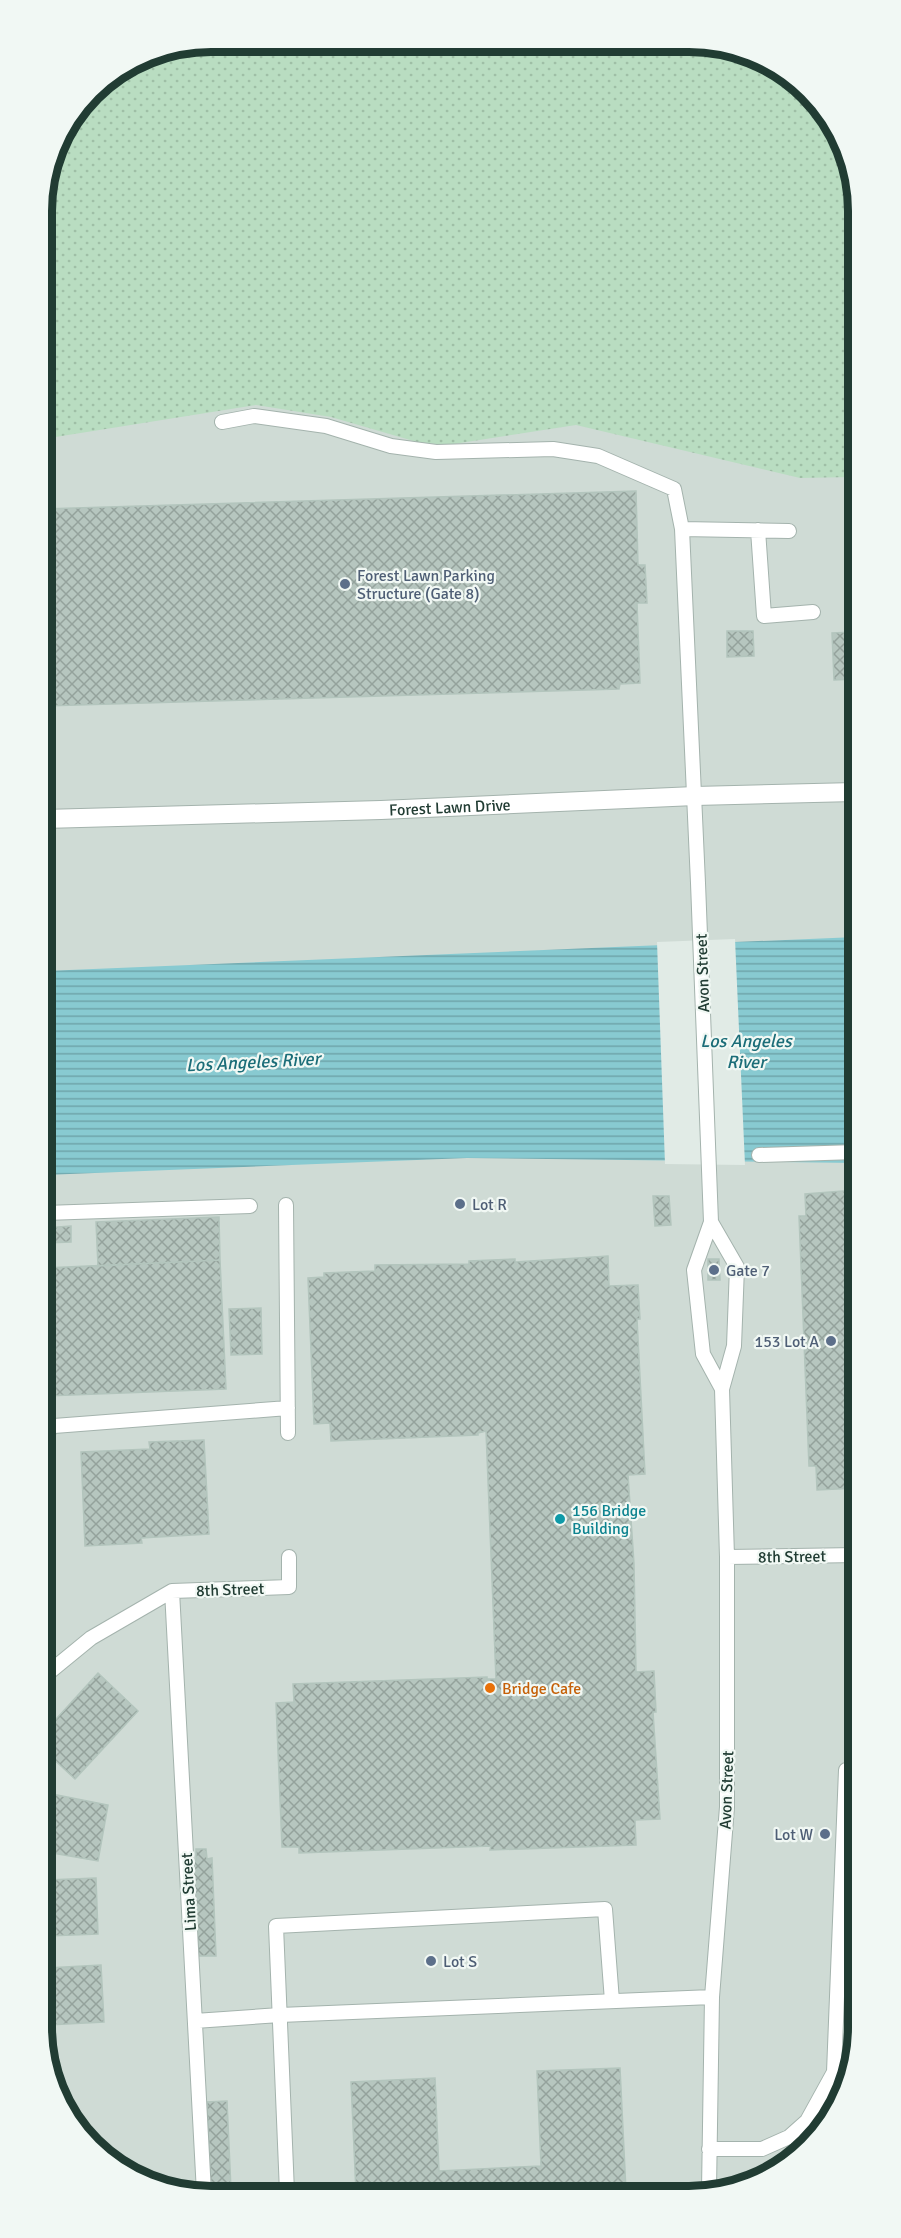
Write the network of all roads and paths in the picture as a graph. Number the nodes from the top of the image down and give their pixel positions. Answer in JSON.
{"nodes":[{"id":1,"x":222,"y":422,"type":"dead end"},
{"id":2,"x":682,"y":530,"type":"junction"},
{"id":3,"x":758,"y":530,"type":"junction"},
{"id":4,"x":789,"y":531,"type":"dead end"},
{"id":5,"x":813,"y":612,"type":"dead end"},
{"id":6,"x":848,"y":792,"type":"edge"},
{"id":7,"x":695,"y":796,"type":"junction"},
{"id":8,"x":53,"y":819,"type":"edge"},
{"id":9,"x":848,"y":1152,"type":"edge"},
{"id":10,"x":759,"y":1155,"type":"dead end"},
{"id":11,"x":286,"y":1205,"type":"dead end"},
{"id":12,"x":250,"y":1206,"type":"dead end"},
{"id":13,"x":52,"y":1213,"type":"edge"},
{"id":14,"x":711,"y":1222,"type":"junction"},
{"id":15,"x":722,"y":1389,"type":"junction"},
{"id":16,"x":288,"y":1408,"type":"junction"},
{"id":17,"x":52,"y":1427,"type":"edge"},
{"id":18,"x":288,"y":1433,"type":"dead end"},
{"id":19,"x":848,"y":1555,"type":"edge"},
{"id":20,"x":289,"y":1557,"type":"dead end"},
{"id":21,"x":727,"y":1557,"type":"junction"},
{"id":22,"x":172,"y":1591,"type":"junction"},
{"id":23,"x":52,"y":1670,"type":"edge"},
{"id":24,"x":848,"y":1870,"type":"edge"},
{"id":25,"x":712,"y":1997,"type":"junction"},
{"id":26,"x":612,"y":2001,"type":"junction"},
{"id":27,"x":280,"y":2015,"type":"junction"},
{"id":28,"x":195,"y":2020,"type":"junction"},
{"id":29,"x":840,"y":2071,"type":"edge"},
{"id":30,"x":709,"y":2149,"type":"junction"},
{"id":31,"x":709,"y":2184,"type":"edge"},
{"id":32,"x":204,"y":2185,"type":"edge"},
{"id":33,"x":287,"y":2186,"type":"edge"}],
"edges":[{"from":1,"to":2,"type":"lane","name":"Avon Street"},
{"from":2,"to":3,"type":"lane"},
{"from":2,"to":7,"type":"lane","name":"Avon Street"},
{"from":3,"to":4,"type":"lane"},
{"from":3,"to":5,"type":"lane"},
{"from":6,"to":7,"type":"street","name":"Forest Lawn Drive"},
{"from":7,"to":8,"type":"street","name":"Forest Lawn Drive"},
{"from":7,"to":14,"type":"lane","name":"Avon Street"},
{"from":9,"to":10,"type":"lane"},
{"from":11,"to":16,"type":"lane"},
{"from":12,"to":13,"type":"lane"},
{"from":14,"to":15,"type":"lane","name":"Avon Street"},
{"from":14,"to":15,"type":"lane","name":"Avon Street"},
{"from":15,"to":21,"type":"lane","name":"Avon Street"},
{"from":16,"to":17,"type":"lane"},
{"from":16,"to":18,"type":"lane"},
{"from":19,"to":21,"type":"lane","name":"8th Street"},
{"from":20,"to":22,"type":"lane","name":"8th Street"},
{"from":21,"to":25,"type":"lane","name":"Avon Street"},
{"from":22,"to":23,"type":"lane"},
{"from":22,"to":28,"type":"lane","name":"Lima Street"},
{"from":24,"to":29,"type":"lane"},
{"from":25,"to":26,"type":"lane"},
{"from":25,"to":30,"type":"lane","name":"Avon Street"},
{"from":26,"to":27,"type":"lane"},
{"from":26,"to":27,"type":"lane"},
{"from":27,"to":28,"type":"lane"},
{"from":27,"to":33,"type":"lane"},
{"from":28,"to":32,"type":"lane","name":"Lima Street"},
{"from":29,"to":30,"type":"lane"},
{"from":30,"to":31,"type":"lane","name":"Avon Street"}]}
